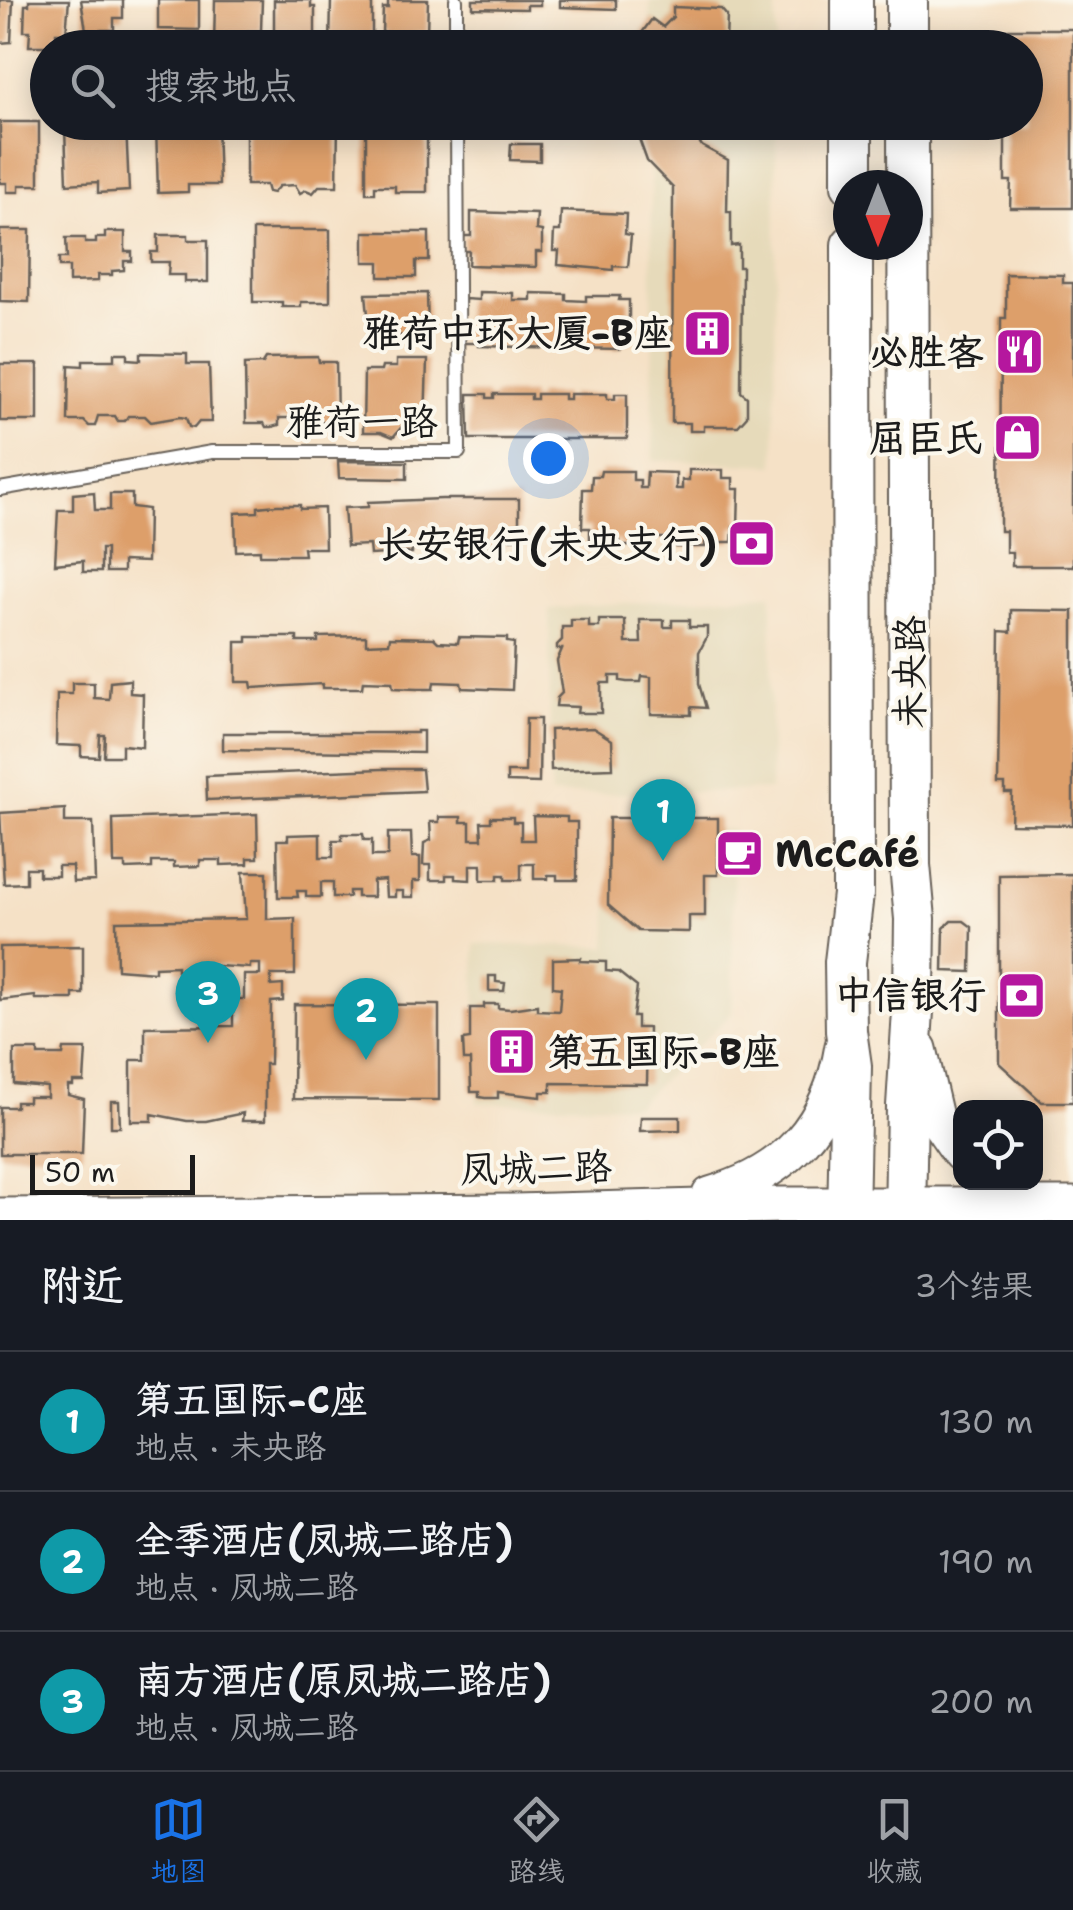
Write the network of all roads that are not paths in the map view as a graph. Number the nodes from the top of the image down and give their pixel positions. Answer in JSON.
{"nodes":[{"id":1,"x":456,"y":0,"type":"edge"},
{"id":2,"x":852,"y":0,"type":"edge"},
{"id":3,"x":907,"y":0,"type":"edge"},
{"id":4,"x":456,"y":30,"type":"edge"},
{"id":5,"x":852,"y":30,"type":"edge"},
{"id":6,"x":908,"y":30,"type":"edge"},
{"id":7,"x":456,"y":140,"type":"edge"},
{"id":8,"x":852,"y":140,"type":"edge"},
{"id":9,"x":908,"y":140,"type":"edge"},
{"id":10,"x":852,"y":170,"type":"edge"},
{"id":11,"x":852,"y":260,"type":"edge"},
{"id":12,"x":0,"y":489,"type":"edge"},
{"id":13,"x":914,"y":995,"type":"junction"},
{"id":14,"x":846,"y":1030,"type":"junction"},
{"id":15,"x":953,"y":1144,"type":"edge"},
{"id":16,"x":1034,"y":1190,"type":"edge"},
{"id":17,"x":1073,"y":1202,"type":"edge"},
{"id":18,"x":630,"y":1209,"type":"junction"},
{"id":19,"x":848,"y":1214,"type":"edge"},
{"id":20,"x":906,"y":1214,"type":"edge"},
{"id":21,"x":0,"y":1216,"type":"edge"}],
"edges":[{"from":1,"to":4,"type":"lane"},
{"from":2,"to":5,"type":"main road"},
{"from":3,"to":6,"type":"main road"},
{"from":7,"to":12,"type":"lane","name":"雅荷一路"},
{"from":8,"to":10,"type":"main road"},
{"from":9,"to":13,"type":"main road","name":"未央路"},
{"from":11,"to":14,"type":"main road","name":"未央路"},
{"from":13,"to":15,"type":"main road"},
{"from":13,"to":20,"type":"main road","name":"未央路"},
{"from":14,"to":18,"type":"main road"},
{"from":14,"to":19,"type":"main road","name":"未央路"},
{"from":16,"to":17,"type":"main road"},
{"from":17,"to":20,"type":"main road","name":"凤城二路"},
{"from":18,"to":19,"type":"main road","name":"凤城二路"},
{"from":18,"to":21,"type":"main road","name":"凤城二路"},
{"from":19,"to":20,"type":"main road","name":"凤城二路"}]}
